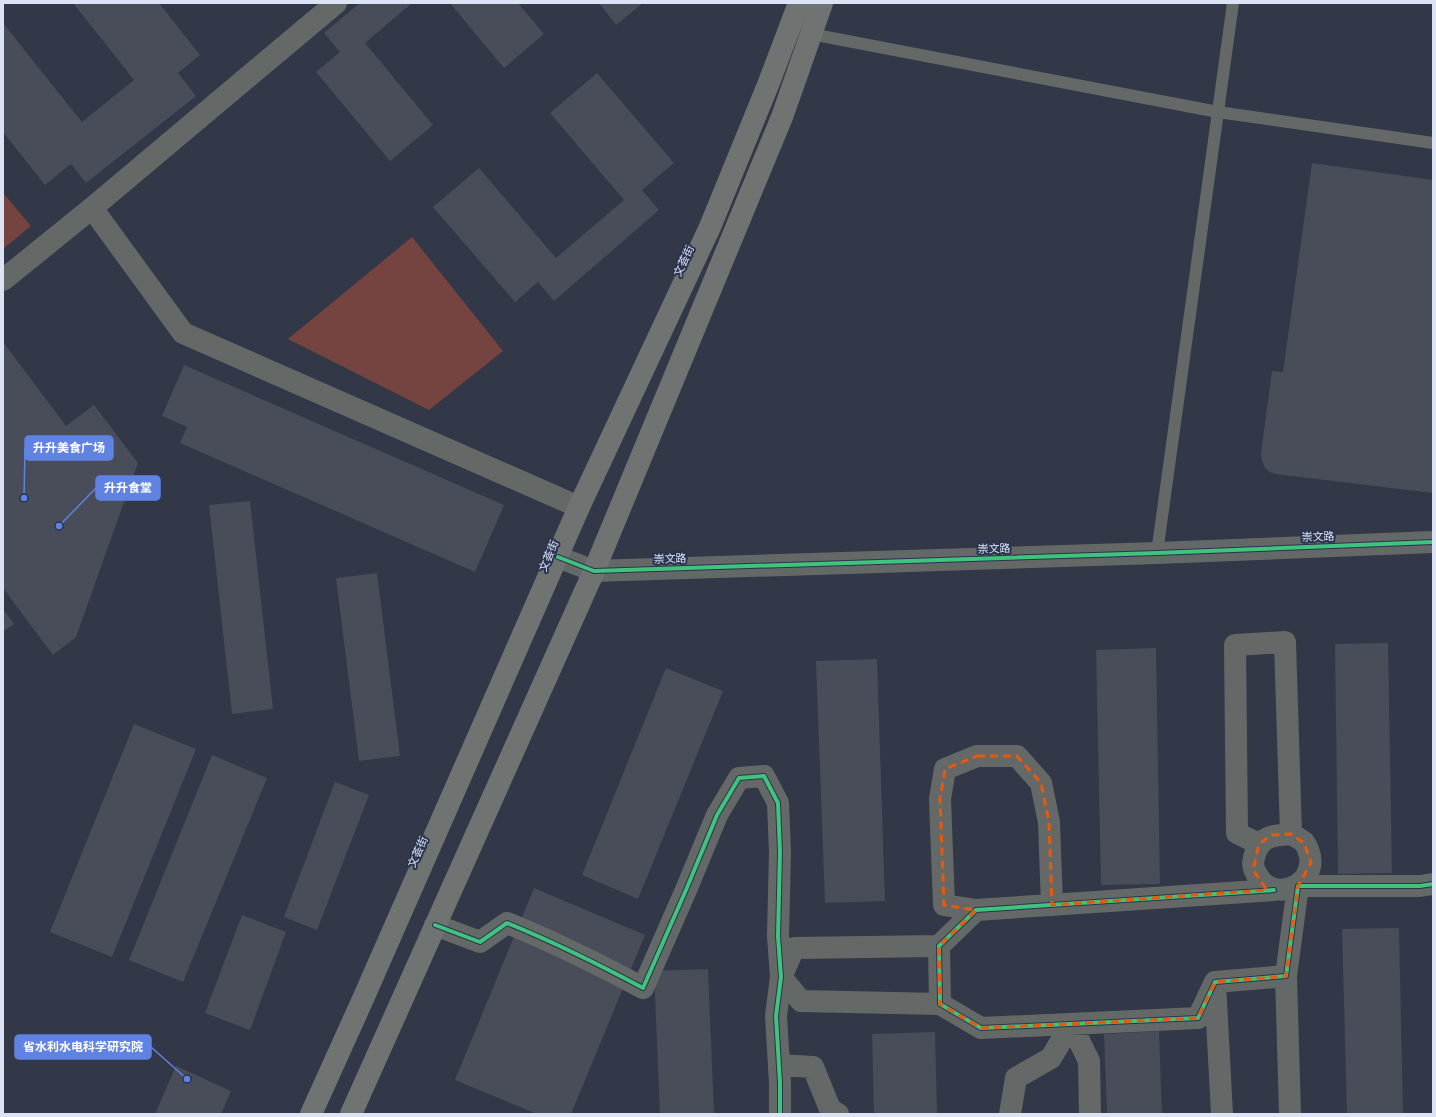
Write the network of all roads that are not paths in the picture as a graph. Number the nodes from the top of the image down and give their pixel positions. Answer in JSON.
{"nodes":[{"id":1,"x":336,"y":3,"type":"edge"},
{"id":2,"x":799,"y":3,"type":"edge"},
{"id":3,"x":822,"y":3,"type":"edge"},
{"id":4,"x":1233,"y":3,"type":"edge"},
{"id":5,"x":811,"y":34,"type":"junction"},
{"id":6,"x":1218,"y":112,"type":"junction"},
{"id":7,"x":1433,"y":143,"type":"edge"},
{"id":8,"x":92,"y":208,"type":"junction"},
{"id":9,"x":3,"y":280,"type":"edge"},
{"id":10,"x":579,"y":507,"type":"junction"},
{"id":11,"x":1433,"y":542,"type":"edge"},
{"id":12,"x":1157,"y":553,"type":"junction"},
{"id":13,"x":558,"y":557,"type":"junction"},
{"id":14,"x":594,"y":571,"type":"junction"},
{"id":15,"x":1291,"y":834,"type":"junction"},
{"id":16,"x":1259,"y":844,"type":"junction"},
{"id":17,"x":1433,"y":884,"type":"edge"},
{"id":18,"x":1298,"y":886,"type":"junction"},
{"id":19,"x":1274,"y":890,"type":"junction"},
{"id":20,"x":1052,"y":905,"type":"junction"},
{"id":21,"x":976,"y":910,"type":"junction"},
{"id":22,"x":435,"y":925,"type":"junction"},
{"id":23,"x":939,"y":946,"type":"junction"},
{"id":24,"x":1286,"y":976,"type":"junction"},
{"id":25,"x":781,"y":977,"type":"junction"},
{"id":26,"x":1215,"y":982,"type":"junction"},
{"id":27,"x":940,"y":1004,"type":"junction"},
{"id":28,"x":1071,"y":1024,"type":"junction"},
{"id":29,"x":779,"y":1065,"type":"junction"},
{"id":30,"x":311,"y":1114,"type":"edge"},
{"id":31,"x":351,"y":1114,"type":"edge"},
{"id":32,"x":780,"y":1114,"type":"edge"},
{"id":33,"x":838,"y":1114,"type":"edge"},
{"id":34,"x":1010,"y":1114,"type":"edge"},
{"id":35,"x":1090,"y":1114,"type":"edge"},
{"id":36,"x":1222,"y":1114,"type":"edge"},
{"id":37,"x":1290,"y":1114,"type":"edge"}],
"edges":[{"from":1,"to":8,"type":"street"},
{"from":2,"to":10,"type":"main road","name":"文荟街"},
{"from":3,"to":5,"type":"main road"},
{"from":4,"to":6,"type":"lane"},
{"from":5,"to":6,"type":"lane"},
{"from":5,"to":14,"type":"main road"},
{"from":6,"to":7,"type":"lane"},
{"from":6,"to":12,"type":"lane"},
{"from":8,"to":9,"type":"street"},
{"from":8,"to":10,"type":"street"},
{"from":10,"to":13,"type":"main road","name":"文荟街"},
{"from":11,"to":12,"type":"street","name":"崇文路"},
{"from":12,"to":14,"type":"street","name":"崇文路"},
{"from":13,"to":14,"type":"street","name":"崇文路"},
{"from":13,"to":30,"type":"main road","name":"文荟街"},
{"from":14,"to":22,"type":"main road"},
{"from":15,"to":16,"type":"street"},
{"from":15,"to":16,"type":"street"},
{"from":15,"to":18,"type":"street"},
{"from":16,"to":19,"type":"street"},
{"from":17,"to":18,"type":"street"},
{"from":18,"to":19,"type":"street"},
{"from":18,"to":24,"type":"street"},
{"from":19,"to":20,"type":"street"},
{"from":20,"to":21,"type":"street"},
{"from":20,"to":21,"type":"street"},
{"from":21,"to":23,"type":"street"},
{"from":22,"to":25,"type":"street"},
{"from":22,"to":31,"type":"main road"},
{"from":23,"to":25,"type":"street"},
{"from":23,"to":27,"type":"street"},
{"from":24,"to":26,"type":"street"},
{"from":24,"to":37,"type":"street"},
{"from":25,"to":27,"type":"street"},
{"from":25,"to":29,"type":"street"},
{"from":26,"to":28,"type":"street"},
{"from":26,"to":36,"type":"street"},
{"from":27,"to":28,"type":"street"},
{"from":28,"to":34,"type":"street"},
{"from":28,"to":35,"type":"street"},
{"from":29,"to":32,"type":"street"},
{"from":29,"to":33,"type":"street"}]}
